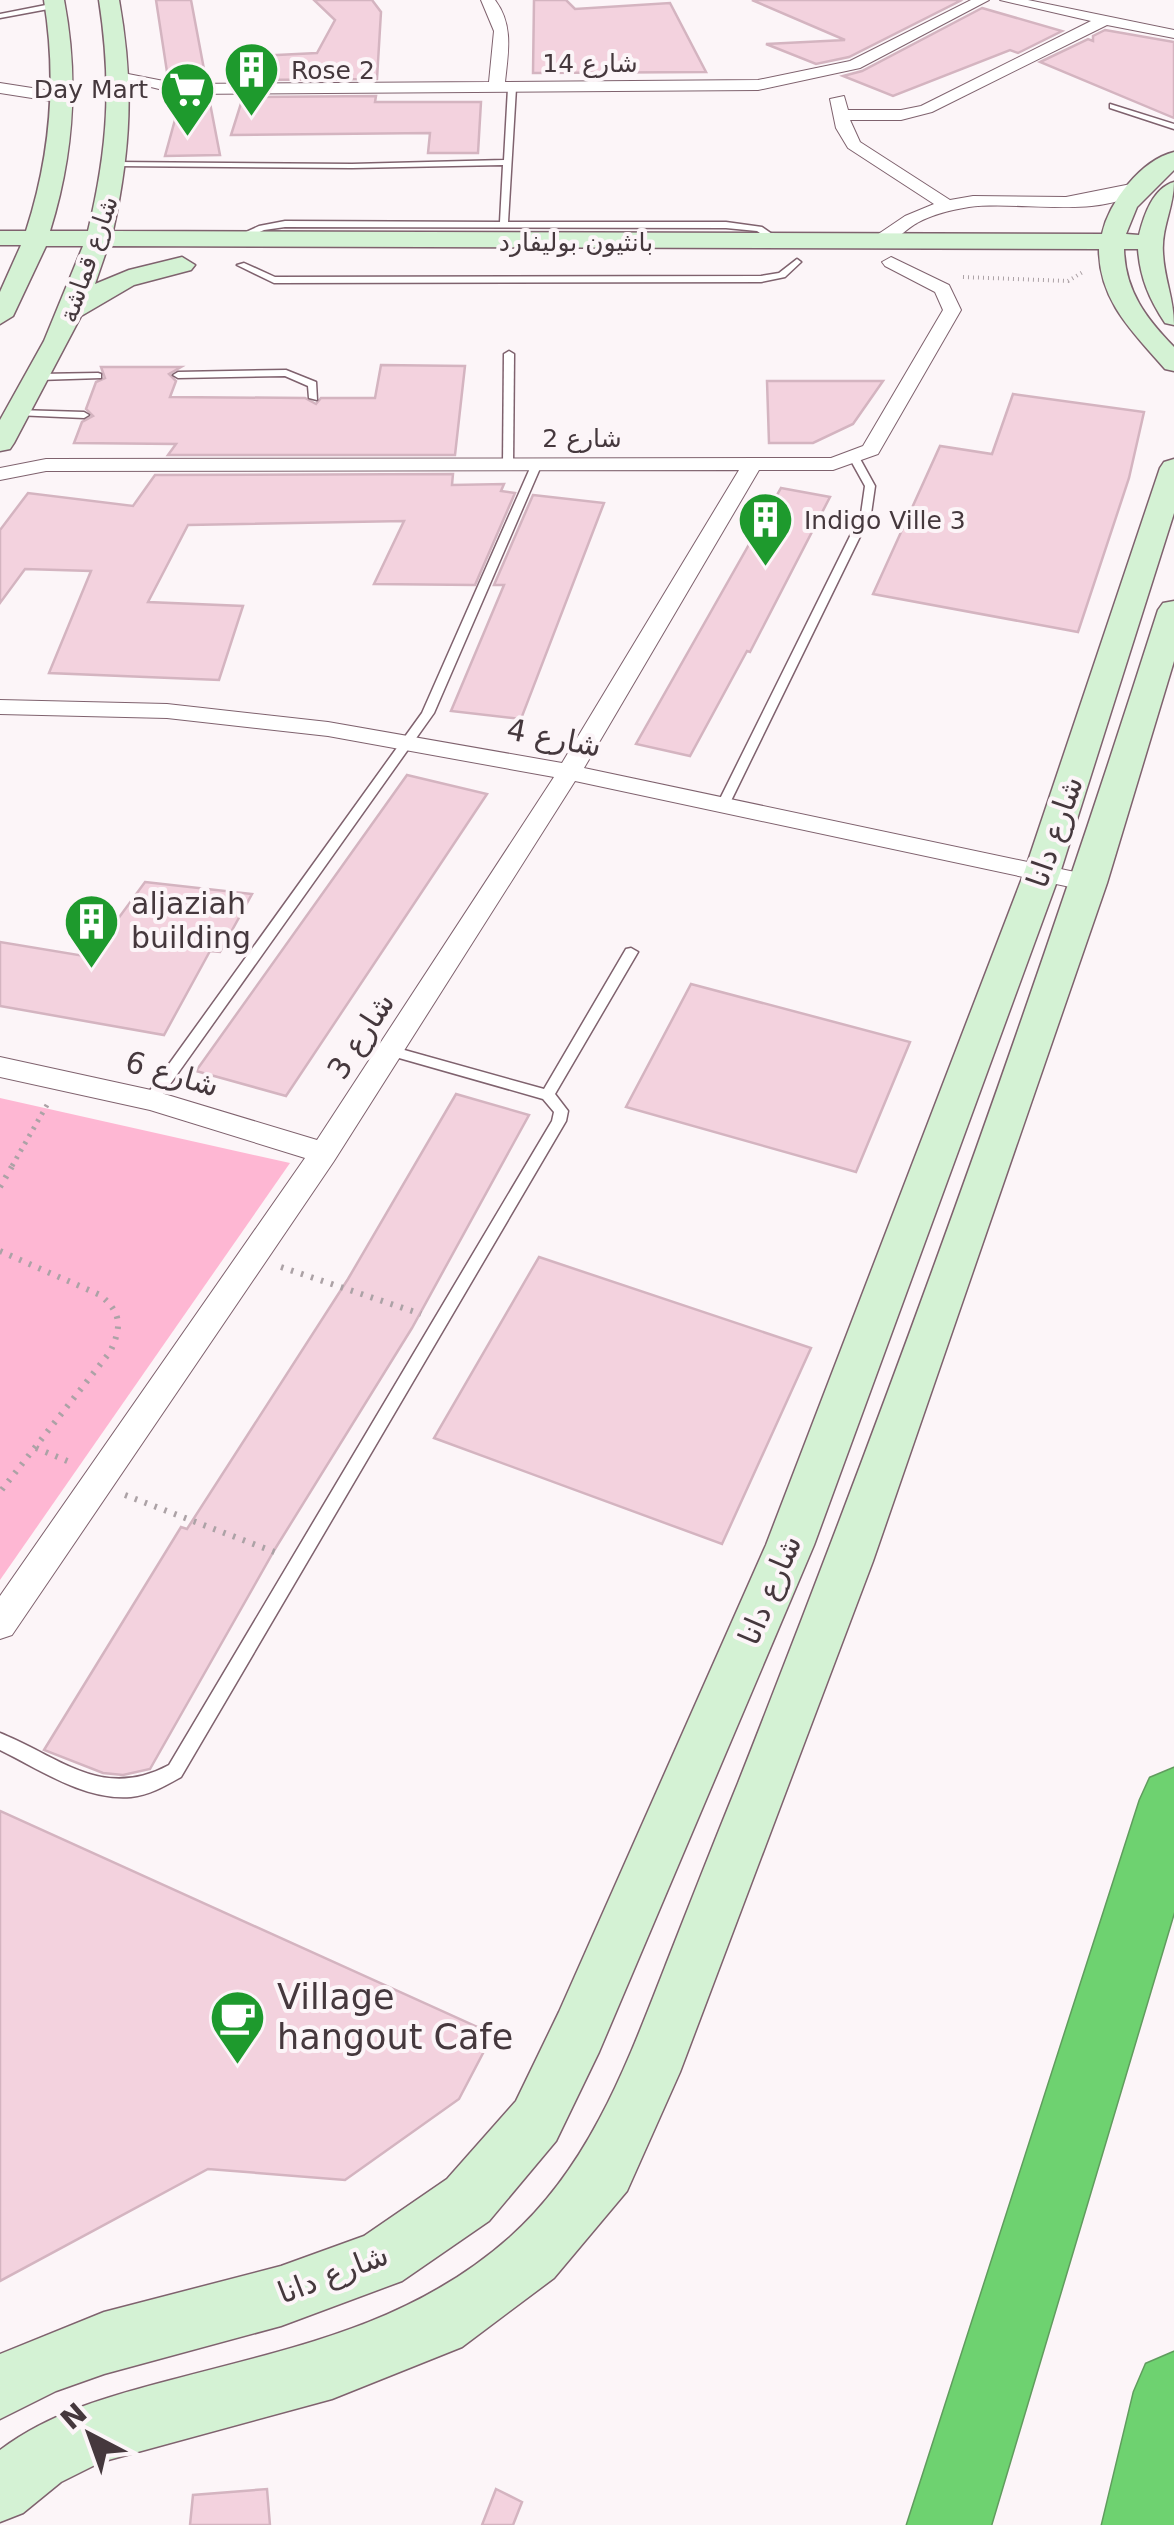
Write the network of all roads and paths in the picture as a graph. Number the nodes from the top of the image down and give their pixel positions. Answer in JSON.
{"nodes":[{"id":1,"x":109,"y":0,"type":"edge"},
{"id":2,"x":488,"y":0,"type":"edge"},
{"id":3,"x":982,"y":0,"type":"edge"},
{"id":4,"x":1007,"y":0,"type":"edge"},
{"id":5,"x":55,"y":3,"type":"edge"},
{"id":6,"x":0,"y":16,"type":"edge"},
{"id":7,"x":1102,"y":21,"type":"junction"},
{"id":8,"x":1174,"y":34,"type":"edge"},
{"id":9,"x":832,"y":72,"type":"junction"},
{"id":10,"x":122,"y":78,"type":"junction"},
{"id":11,"x":64,"y":87,"type":"junction"},
{"id":12,"x":1,"y":88,"type":"edge"},
{"id":13,"x":504,"y":88,"type":"junction"},
{"id":14,"x":179,"y":89,"type":"junction"},
{"id":15,"x":124,"y":104,"type":"junction"},
{"id":16,"x":1114,"y":106,"type":"dead end"},
{"id":17,"x":842,"y":116,"type":"junction"},
{"id":18,"x":1174,"y":127,"type":"edge"},
{"id":19,"x":1174,"y":159,"type":"edge"},
{"id":20,"x":507,"y":162,"type":"junction"},
{"id":21,"x":116,"y":164,"type":"junction"},
{"id":22,"x":1136,"y":188,"type":"junction"},
{"id":23,"x":1174,"y":189,"type":"edge"},
{"id":24,"x":48,"y":199,"type":"junction"},
{"id":25,"x":944,"y":203,"type":"junction"},
{"id":26,"x":110,"y":204,"type":"junction"},
{"id":27,"x":504,"y":224,"type":"junction"},
{"id":28,"x":0,"y":227,"type":"edge"},
{"id":29,"x":0,"y":238,"type":"edge"},
{"id":30,"x":294,"y":241,"type":"junction"},
{"id":31,"x":92,"y":251,"type":"junction"},
{"id":32,"x":884,"y":252,"type":"junction"},
{"id":33,"x":1112,"y":252,"type":"junction"},
{"id":34,"x":1150,"y":252,"type":"junction"},
{"id":35,"x":0,"y":253,"type":"edge"},
{"id":36,"x":789,"y":253,"type":"junction"},
{"id":37,"x":22,"y":255,"type":"edge"},
{"id":38,"x":216,"y":257,"type":"junction"},
{"id":39,"x":1060,"y":267,"type":"junction"},
{"id":40,"x":931,"y":280,"type":"junction"},
{"id":41,"x":1118,"y":290,"type":"junction"},
{"id":42,"x":4,"y":301,"type":"edge"},
{"id":43,"x":74,"y":310,"type":"junction"},
{"id":44,"x":1174,"y":317,"type":"edge"},
{"id":45,"x":509,"y":354,"type":"dead end"},
{"id":46,"x":1174,"y":363,"type":"edge"},
{"id":47,"x":178,"y":374,"type":"dead end"},
{"id":48,"x":98,"y":376,"type":"dead end"},
{"id":49,"x":40,"y":377,"type":"junction"},
{"id":50,"x":314,"y":398,"type":"dead end"},
{"id":51,"x":18,"y":414,"type":"junction"},
{"id":52,"x":84,"y":415,"type":"dead end"},
{"id":53,"x":2,"y":441,"type":"edge"},
{"id":54,"x":856,"y":459,"type":"junction"},
{"id":55,"x":508,"y":464,"type":"junction"},
{"id":56,"x":46,"y":465,"type":"junction"},
{"id":57,"x":536,"y":466,"type":"junction"},
{"id":58,"x":751,"y":466,"type":"junction"},
{"id":59,"x":1174,"y":468,"type":"edge"},
{"id":60,"x":0,"y":474,"type":"edge"},
{"id":61,"x":1174,"y":610,"type":"edge"},
{"id":62,"x":0,"y":708,"type":"edge"},
{"id":63,"x":407,"y":743,"type":"junction"},
{"id":64,"x":569,"y":772,"type":"junction"},
{"id":65,"x":722,"y":807,"type":"junction"},
{"id":66,"x":1066,"y":878,"type":"junction"},
{"id":67,"x":631,"y":952,"type":"dead end"},
{"id":68,"x":390,"y":1051,"type":"junction"},
{"id":69,"x":0,"y":1068,"type":"edge"},
{"id":70,"x":63,"y":1078,"type":"junction"},
{"id":71,"x":548,"y":1095,"type":"junction"},
{"id":72,"x":150,"y":1100,"type":"junction"},
{"id":73,"x":324,"y":1153,"type":"junction"},
{"id":74,"x":0,"y":1187,"type":"edge"},
{"id":75,"x":0,"y":1251,"type":"edge"},
{"id":76,"x":252,"y":1257,"type":"junction"},
{"id":77,"x":441,"y":1321,"type":"junction"},
{"id":78,"x":96,"y":1484,"type":"junction"},
{"id":79,"x":0,"y":1492,"type":"edge"},
{"id":80,"x":300,"y":1561,"type":"junction"},
{"id":81,"x":0,"y":1624,"type":"edge"},
{"id":82,"x":0,"y":1741,"type":"edge"},
{"id":83,"x":1174,"y":1800,"type":"edge"},
{"id":84,"x":0,"y":2388,"type":"edge"},
{"id":85,"x":1174,"y":2392,"type":"edge"},
{"id":86,"x":0,"y":2490,"type":"edge"},
{"id":87,"x":949,"y":2525,"type":"edge"},
{"id":88,"x":1144,"y":2525,"type":"edge"}],
"edges":[{"from":1,"to":10,"type":"street","name":"شارع قماشة"},
{"from":2,"to":13,"type":"street"},
{"from":3,"to":9,"type":"street","name":"شارع 14"},
{"from":4,"to":7,"type":"street"},
{"from":5,"to":6,"type":"lane"},
{"from":5,"to":11,"type":"street","name":"شارع قماشة"},
{"from":7,"to":8,"type":"street"},
{"from":7,"to":17,"type":"street"},
{"from":9,"to":13,"type":"street","name":"شارع 14"},
{"from":9,"to":17,"type":"street"},
{"from":10,"to":14,"type":"street","name":"شارع 14"},
{"from":10,"to":15,"type":"street","name":"شارع قماشة"},
{"from":11,"to":12,"type":"street"},
{"from":11,"to":24,"type":"street","name":"شارع قماشة"},
{"from":13,"to":14,"type":"street","name":"شارع 14"},
{"from":13,"to":20,"type":"lane"},
{"from":14,"to":15,"type":"street","name":"شارع 14"},
{"from":15,"to":21,"type":"street","name":"شارع قماشة"},
{"from":16,"to":18,"type":"lane"},
{"from":17,"to":25,"type":"street"},
{"from":19,"to":22,"type":"street"},
{"from":20,"to":21,"type":"lane"},
{"from":20,"to":27,"type":"lane"},
{"from":21,"to":26,"type":"street","name":"شارع قماشة"},
{"from":22,"to":25,"type":"street"},
{"from":22,"to":33,"type":"street"},
{"from":23,"to":34,"type":"street"},
{"from":24,"to":28,"type":"street"},
{"from":24,"to":37,"type":"street","name":"شارع قماشة"},
{"from":25,"to":32,"type":"street"},
{"from":26,"to":31,"type":"street","name":"شارع قماشة"},
{"from":26,"to":38,"type":"street"},
{"from":27,"to":36,"type":"lane"},
{"from":27,"to":38,"type":"lane"},
{"from":29,"to":37,"type":"street","name":"بانثيون بوليفارد"},
{"from":30,"to":31,"type":"street"},
{"from":30,"to":36,"type":"street","name":"بانثيون بوليفارد"},
{"from":30,"to":38,"type":"street","name":"بانثيون بوليفارد"},
{"from":31,"to":37,"type":"street","name":"بانثيون بوليفارد"},
{"from":31,"to":38,"type":"street","name":"بانثيون بوليفارد"},
{"from":31,"to":38,"type":"street","name":"بانثيون بوليفارد"},
{"from":31,"to":43,"type":"street","name":"شارع قماشة"},
{"from":32,"to":33,"type":"street","name":"بانثيون بوليفارد"},
{"from":32,"to":36,"type":"street","name":"بانثيون بوليفارد"},
{"from":32,"to":39,"type":"street","name":"بانثيون بوليفارد"},
{"from":32,"to":40,"type":"street"},
{"from":33,"to":34,"type":"street","name":"بانثيون بوليفارد"},
{"from":33,"to":39,"type":"street","name":"بانثيون بوليفارد"},
{"from":33,"to":41,"type":"street"},
{"from":34,"to":44,"type":"street"},
{"from":35,"to":37,"type":"street"},
{"from":36,"to":38,"type":"street","name":"بانثيون بوليفارد"},
{"from":37,"to":42,"type":"street","name":"شارع قماشة"},
{"from":38,"to":43,"type":"street"},
{"from":39,"to":40,"type":"path"},
{"from":39,"to":41,"type":"street"},
{"from":40,"to":54,"type":"street"},
{"from":41,"to":46,"type":"street"},
{"from":43,"to":49,"type":"street","name":"شارع قماشة"},
{"from":45,"to":55,"type":"lane"},
{"from":47,"to":50,"type":"lane"},
{"from":48,"to":49,"type":"lane"},
{"from":49,"to":51,"type":"street","name":"شارع قماشة"},
{"from":51,"to":52,"type":"lane"},
{"from":51,"to":53,"type":"street","name":"شارع قماشة"},
{"from":53,"to":56,"type":"street"},
{"from":54,"to":58,"type":"street","name":"شارع 2"},
{"from":54,"to":65,"type":"lane"},
{"from":55,"to":56,"type":"street","name":"شارع 2"},
{"from":55,"to":57,"type":"street","name":"شارع 2"},
{"from":56,"to":60,"type":"street","name":"شارع 2"},
{"from":57,"to":58,"type":"street","name":"شارع 2"},
{"from":57,"to":63,"type":"lane"},
{"from":58,"to":64,"type":"street","name":"شارع 3"},
{"from":59,"to":66,"type":"street","name":"شارع دانا"},
{"from":61,"to":66,"type":"street","name":"شارع دانا"},
{"from":62,"to":63,"type":"street","name":"شارع 4"},
{"from":63,"to":64,"type":"street","name":"شارع 4"},
{"from":63,"to":72,"type":"lane"},
{"from":64,"to":65,"type":"street","name":"شارع 4"},
{"from":64,"to":68,"type":"street","name":"شارع 3"},
{"from":65,"to":66,"type":"street","name":"شارع 4"},
{"from":66,"to":84,"type":"street","name":"شارع دانا"},
{"from":66,"to":86,"type":"street","name":"شارع دانا"},
{"from":67,"to":71,"type":"lane"},
{"from":68,"to":71,"type":"lane"},
{"from":68,"to":73,"type":"street","name":"شارع 3"},
{"from":69,"to":70,"type":"street","name":"شارع 6"},
{"from":70,"to":72,"type":"street","name":"شارع 6"},
{"from":70,"to":74,"type":"path"},
{"from":71,"to":77,"type":"lane"},
{"from":72,"to":73,"type":"street","name":"شارع 6"},
{"from":73,"to":76,"type":"street","name":"شارع 3"},
{"from":75,"to":79,"type":"path"},
{"from":76,"to":77,"type":"path"},
{"from":76,"to":78,"type":"street","name":"شارع 3"},
{"from":77,"to":80,"type":"lane"},
{"from":78,"to":80,"type":"path"},
{"from":78,"to":81,"type":"street","name":"شارع 3"},
{"from":80,"to":82,"type":"lane"},
{"from":83,"to":87,"type":"highway"},
{"from":85,"to":88,"type":"highway"}]}
